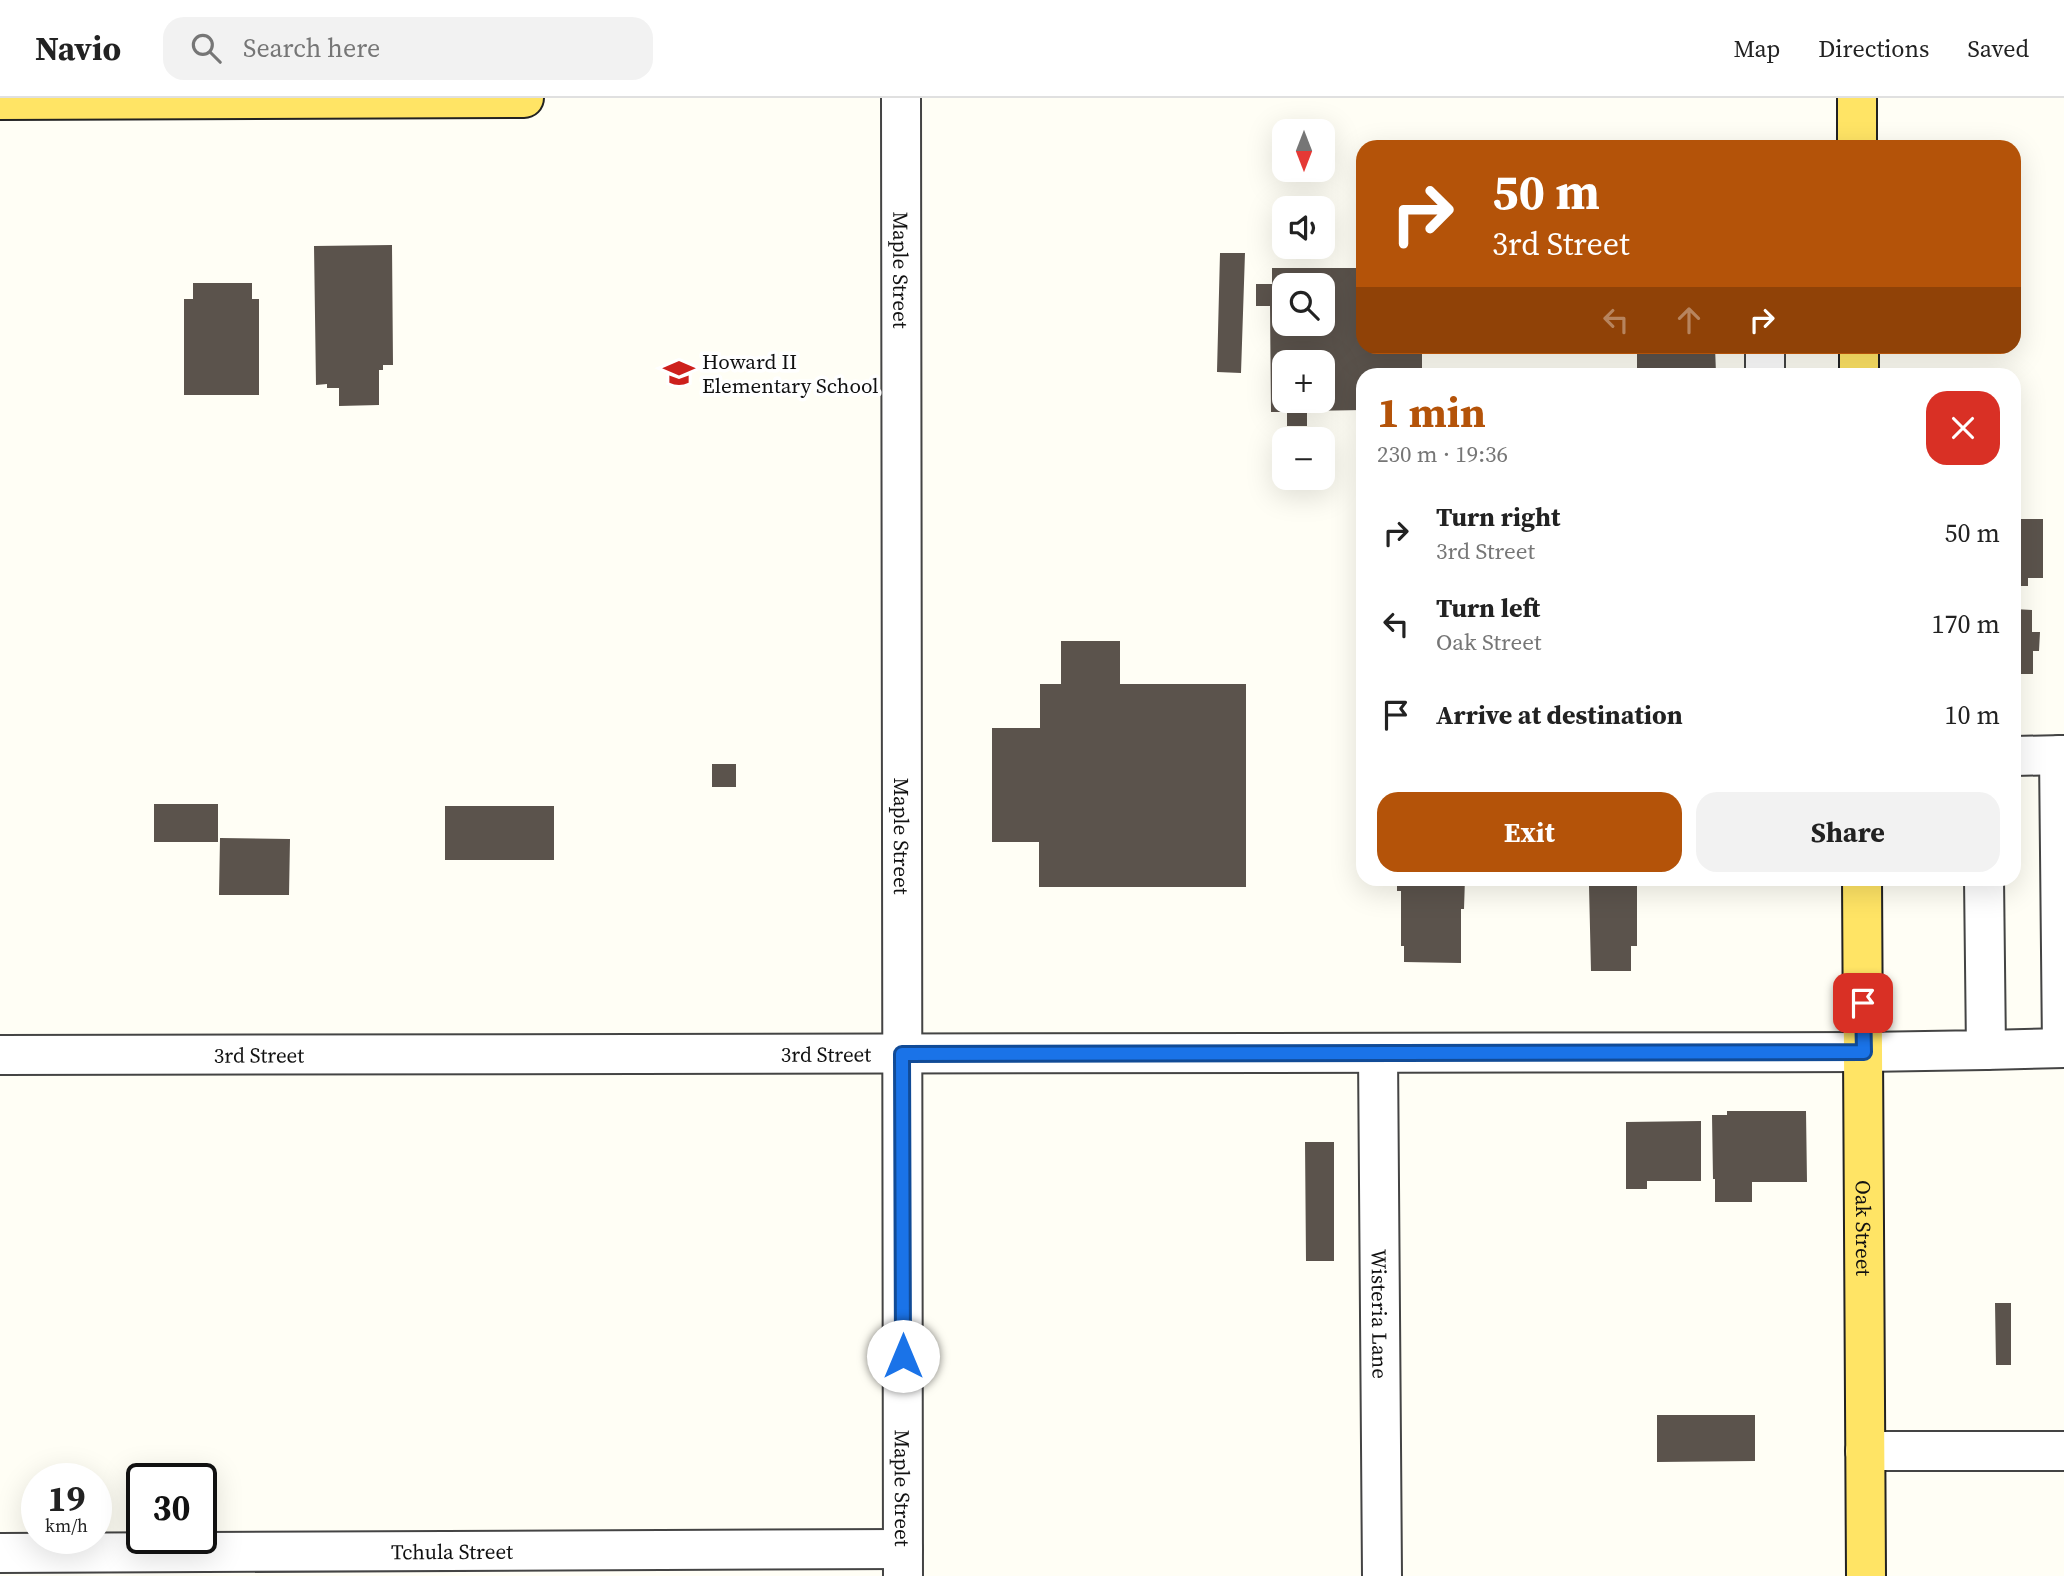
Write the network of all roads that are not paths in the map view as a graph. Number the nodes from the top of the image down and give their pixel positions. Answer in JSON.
{"nodes":[{"id":1,"x":524,"y":98,"type":"edge"},
{"id":2,"x":901,"y":98,"type":"edge"},
{"id":3,"x":1857,"y":98,"type":"edge"},
{"id":4,"x":0,"y":100,"type":"edge"},
{"id":5,"x":1857,"y":140,"type":"edge"},
{"id":6,"x":2062,"y":755,"type":"edge"},
{"id":7,"x":2021,"y":756,"type":"edge"},
{"id":8,"x":1862,"y":886,"type":"edge"},
{"id":9,"x":1984,"y":886,"type":"edge"},
{"id":10,"x":2063,"y":1048,"type":"edge"},
{"id":11,"x":1986,"y":1049,"type":"junction"},
{"id":12,"x":1864,"y":1052,"type":"junction"},
{"id":13,"x":1378,"y":1053,"type":"junction"},
{"id":14,"x":902,"y":1054,"type":"junction"},
{"id":15,"x":0,"y":1055,"type":"edge"},
{"id":16,"x":1865,"y":1451,"type":"junction"},
{"id":17,"x":2064,"y":1451,"type":"edge"},
{"id":18,"x":0,"y":1553,"type":"edge"},
{"id":19,"x":903,"y":1562,"type":"edge"},
{"id":20,"x":1382,"y":1576,"type":"edge"},
{"id":21,"x":1866,"y":1576,"type":"edge"}],
"edges":[{"from":1,"to":4,"type":"main road"},
{"from":2,"to":14,"type":"street","name":"Maple Street"},
{"from":3,"to":5,"type":"main road"},
{"from":6,"to":7,"type":"street"},
{"from":6,"to":10,"type":"street"},
{"from":8,"to":12,"type":"main road","name":"Oak Street"},
{"from":9,"to":11,"type":"street"},
{"from":10,"to":11,"type":"street","name":"3rd Street"},
{"from":11,"to":12,"type":"street","name":"3rd Street"},
{"from":12,"to":13,"type":"street","name":"3rd Street"},
{"from":12,"to":16,"type":"main road","name":"Oak Street"},
{"from":13,"to":14,"type":"street","name":"3rd Street"},
{"from":13,"to":20,"type":"street","name":"Wisteria Lane"},
{"from":14,"to":15,"type":"street","name":"3rd Street"},
{"from":14,"to":19,"type":"street","name":"Maple Street"},
{"from":16,"to":17,"type":"street"},
{"from":16,"to":21,"type":"main road","name":"Oak Street"},
{"from":18,"to":19,"type":"street","name":"Tchula Street"}]}
